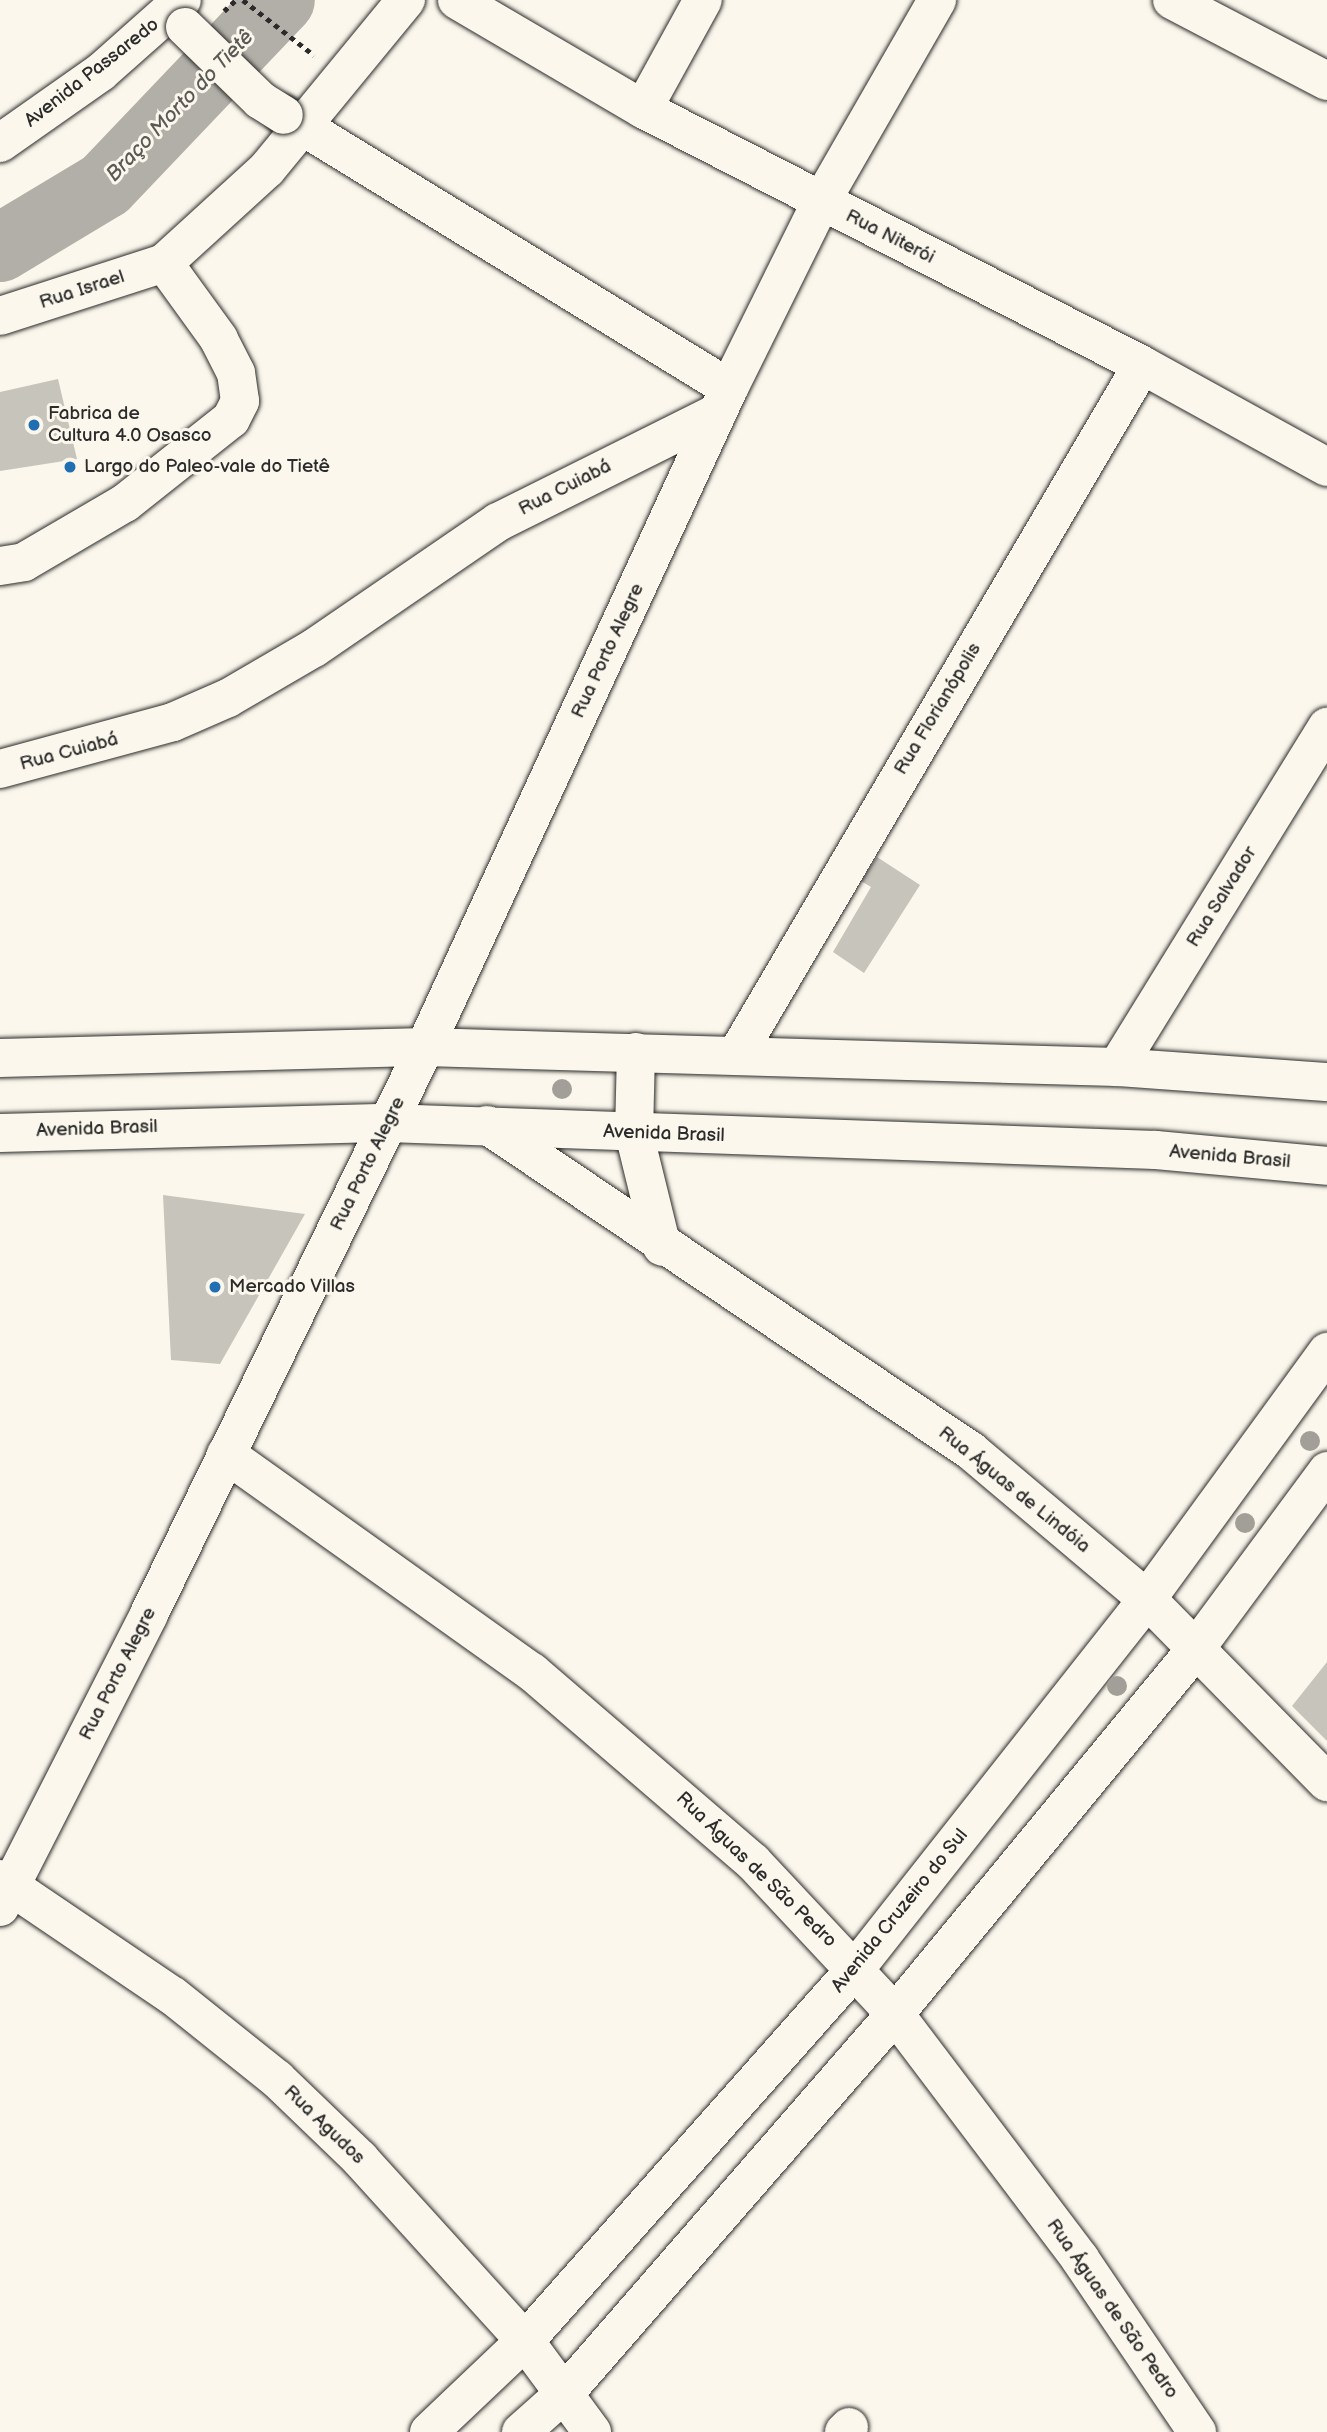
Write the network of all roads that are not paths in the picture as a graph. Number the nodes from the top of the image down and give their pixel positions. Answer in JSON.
{"nodes":[{"id":1,"x":406,"y":0,"type":"edge"},
{"id":2,"x":457,"y":0,"type":"edge"},
{"id":3,"x":703,"y":0,"type":"edge"},
{"id":4,"x":937,"y":0,"type":"edge"},
{"id":5,"x":1172,"y":0,"type":"edge"},
{"id":6,"x":176,"y":9,"type":"edge"},
{"id":7,"x":1327,"y":81,"type":"edge"},
{"id":8,"x":643,"y":109,"type":"junction"},
{"id":9,"x":292,"y":121,"type":"junction"},
{"id":10,"x":3,"y":131,"type":"edge"},
{"id":11,"x":821,"y":202,"type":"junction"},
{"id":12,"x":163,"y":264,"type":"junction"},
{"id":13,"x":0,"y":316,"type":"edge"},
{"id":14,"x":1142,"y":365,"type":"junction"},
{"id":15,"x":723,"y":401,"type":"junction"},
{"id":16,"x":1327,"y":467,"type":"edge"},
{"id":17,"x":0,"y":566,"type":"edge"},
{"id":18,"x":1327,"y":727,"type":"edge"},
{"id":19,"x":0,"y":769,"type":"edge"},
{"id":20,"x":425,"y":1047,"type":"junction"},
{"id":21,"x":636,"y":1052,"type":"junction"},
{"id":22,"x":737,"y":1054,"type":"junction"},
{"id":23,"x":0,"y":1058,"type":"edge"},
{"id":24,"x":1117,"y":1067,"type":"junction"},
{"id":25,"x":1327,"y":1082,"type":"edge"},
{"id":26,"x":388,"y":1123,"type":"junction"},
{"id":27,"x":487,"y":1125,"type":"junction"},
{"id":28,"x":0,"y":1133,"type":"edge"},
{"id":29,"x":634,"y":1133,"type":"junction"},
{"id":30,"x":1327,"y":1166,"type":"edge"},
{"id":31,"x":662,"y":1247,"type":"junction"},
{"id":32,"x":1327,"y":1352,"type":"edge"},
{"id":33,"x":226,"y":1454,"type":"junction"},
{"id":34,"x":1327,"y":1471,"type":"edge"},
{"id":35,"x":1147,"y":1599,"type":"junction"},
{"id":36,"x":1197,"y":1647,"type":"junction"},
{"id":37,"x":1327,"y":1782,"type":"edge"},
{"id":38,"x":4,"y":1891,"type":"edge"},
{"id":39,"x":856,"y":1968,"type":"junction"},
{"id":40,"x":895,"y":2014,"type":"junction"},
{"id":41,"x":525,"y":2341,"type":"junction"},
{"id":42,"x":565,"y":2393,"type":"junction"},
{"id":43,"x":429,"y":2432,"type":"edge"},
{"id":44,"x":522,"y":2432,"type":"edge"},
{"id":45,"x":593,"y":2432,"type":"edge"},
{"id":46,"x":1197,"y":2432,"type":"edge"}],
"edges":[{"from":1,"to":9,"type":"street"},
{"from":2,"to":8,"type":"street","name":"Rua Niterói"},
{"from":3,"to":8,"type":"street"},
{"from":4,"to":11,"type":"street"},
{"from":5,"to":7,"type":"street"},
{"from":6,"to":9,"type":"street","bridge":true},
{"from":6,"to":10,"type":"street","name":"Avenida Passaredo"},
{"from":8,"to":11,"type":"street","name":"Rua Niterói"},
{"from":9,"to":12,"type":"street"},
{"from":9,"to":15,"type":"street"},
{"from":11,"to":14,"type":"street","name":"Rua Niterói"},
{"from":11,"to":15,"type":"street"},
{"from":12,"to":13,"type":"street","name":"Rua Israel"},
{"from":12,"to":17,"type":"street"},
{"from":14,"to":16,"type":"street","name":"Rua Niterói"},
{"from":14,"to":22,"type":"street","name":"Rua Florianópolis"},
{"from":15,"to":19,"type":"street","name":"Rua Cuiabá"},
{"from":15,"to":20,"type":"street","name":"Rua Porto Alegre"},
{"from":18,"to":24,"type":"street","name":"Rua Salvador"},
{"from":20,"to":21,"type":"street"},
{"from":20,"to":23,"type":"street"},
{"from":20,"to":26,"type":"street","name":"Rua Porto Alegre"},
{"from":21,"to":22,"type":"street"},
{"from":21,"to":29,"type":"street"},
{"from":22,"to":24,"type":"street"},
{"from":24,"to":25,"type":"street"},
{"from":26,"to":27,"type":"street","name":"Avenida Brasil"},
{"from":26,"to":28,"type":"street","name":"Avenida Brasil"},
{"from":26,"to":33,"type":"street","name":"Rua Porto Alegre"},
{"from":27,"to":29,"type":"street","name":"Avenida Brasil"},
{"from":27,"to":31,"type":"street","name":"Rua Águas de Lindóia"},
{"from":29,"to":30,"type":"street","name":"Avenida Brasil"},
{"from":29,"to":31,"type":"street"},
{"from":31,"to":35,"type":"street","name":"Rua Águas de Lindóia"},
{"from":32,"to":35,"type":"street","name":"Avenida Cruzeiro do Sul"},
{"from":33,"to":38,"type":"street","name":"Rua Porto Alegre"},
{"from":33,"to":39,"type":"street","name":"Rua Águas de São Pedro"},
{"from":34,"to":36,"type":"street"},
{"from":35,"to":36,"type":"street","name":"Rua Águas de Lindóia"},
{"from":35,"to":39,"type":"street","name":"Avenida Cruzeiro do Sul"},
{"from":36,"to":37,"type":"street","name":"Rua Águas de Lindóia"},
{"from":36,"to":40,"type":"street"},
{"from":38,"to":41,"type":"street","name":"Rua Agudos"},
{"from":39,"to":40,"type":"street","name":"Rua Águas de São Pedro"},
{"from":39,"to":41,"type":"street","name":"Avenida Cruzeiro do Sul"},
{"from":40,"to":42,"type":"street"},
{"from":40,"to":46,"type":"street","name":"Rua Águas de São Pedro"},
{"from":41,"to":42,"type":"street","name":"Rua Agudos"},
{"from":41,"to":43,"type":"street","name":"Avenida Cruzeiro do Sul"},
{"from":42,"to":44,"type":"street"},
{"from":42,"to":45,"type":"street","name":"Rua Agudos"}]}
